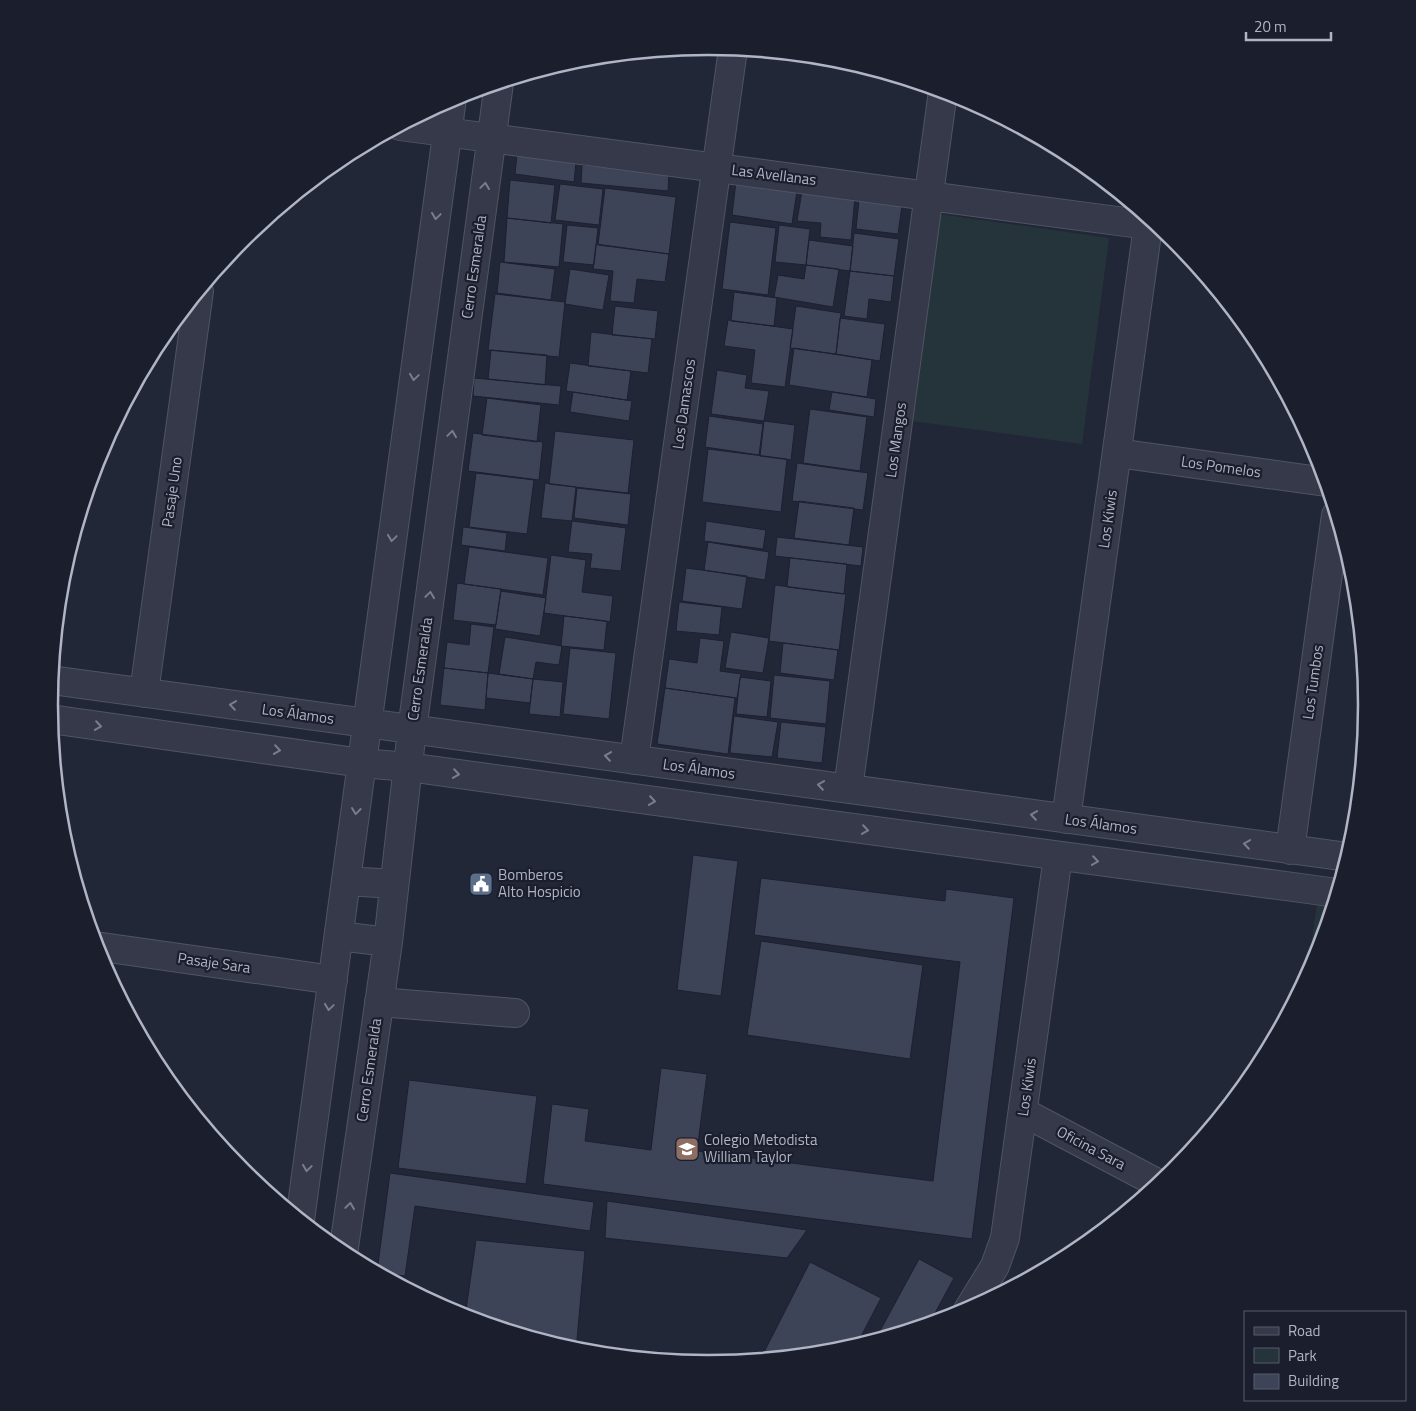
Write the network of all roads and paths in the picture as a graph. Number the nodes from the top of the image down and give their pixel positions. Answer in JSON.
{"nodes":[{"id":1,"x":732,"y":56,"type":"edge"},
{"id":2,"x":497,"y":91,"type":"edge"},
{"id":3,"x":942,"y":99,"type":"edge"},
{"id":4,"x":451,"y":109,"type":"edge"},
{"id":5,"x":410,"y":127,"type":"edge"},
{"id":6,"x":448,"y":132,"type":"junction"},
{"id":7,"x":491,"y":139,"type":"junction"},
{"id":8,"x":717,"y":168,"type":"junction"},
{"id":9,"x":929,"y":196,"type":"junction"},
{"id":10,"x":1142,"y":221,"type":"edge"},
{"id":11,"x":1148,"y":227,"type":"edge"},
{"id":12,"x":198,"y":302,"type":"edge"},
{"id":13,"x":1117,"y":453,"type":"junction"},
{"id":14,"x":1318,"y":481,"type":"edge"},
{"id":15,"x":1334,"y":530,"type":"edge"},
{"id":16,"x":59,"y":681,"type":"edge"},
{"id":17,"x":144,"y":693,"type":"junction"},
{"id":18,"x":58,"y":720,"type":"edge"},
{"id":19,"x":368,"y":724,"type":"junction"},
{"id":20,"x":412,"y":730,"type":"junction"},
{"id":21,"x":634,"y":760,"type":"junction"},
{"id":22,"x":362,"y":763,"type":"junction"},
{"id":23,"x":408,"y":767,"type":"junction"},
{"id":24,"x":848,"y":789,"type":"junction"},
{"id":25,"x":1066,"y":819,"type":"junction"},
{"id":26,"x":1290,"y":850,"type":"junction"},
{"id":27,"x":1058,"y":856,"type":"junction"},
{"id":28,"x":1340,"y":857,"type":"edge"},
{"id":29,"x":346,"y":881,"type":"junction"},
{"id":30,"x":394,"y":884,"type":"junction"},
{"id":31,"x":1331,"y":892,"type":"edge"},
{"id":32,"x":339,"y":936,"type":"junction"},
{"id":33,"x":388,"y":942,"type":"junction"},
{"id":34,"x":108,"y":956,"type":"edge"},
{"id":35,"x":333,"y":980,"type":"junction"},
{"id":36,"x":379,"y":1002,"type":"junction"},
{"id":37,"x":515,"y":1013,"type":"dead end"},
{"id":38,"x":1023,"y":1112,"type":"junction"},
{"id":39,"x":1152,"y":1180,"type":"edge"},
{"id":40,"x":301,"y":1213,"type":"edge"},
{"id":41,"x":344,"y":1244,"type":"edge"},
{"id":42,"x":975,"y":1298,"type":"edge"}],
"edges":[{"from":1,"to":8,"type":"street","name":"Los Damascos"},
{"from":2,"to":7,"type":"street","name":"Cerro Esmeralda"},
{"from":3,"to":9,"type":"street","name":"Los Mangos"},
{"from":4,"to":6,"type":"street"},
{"from":5,"to":6,"type":"street","name":"Las Avellanas"},
{"from":6,"to":7,"type":"street","name":"Las Avellanas"},
{"from":6,"to":19,"type":"street","one_way":true},
{"from":7,"to":8,"type":"street","name":"Las Avellanas"},
{"from":20,"to":7,"type":"street","name":"Cerro Esmeralda","one_way":true},
{"from":8,"to":9,"type":"street","name":"Las Avellanas"},
{"from":8,"to":21,"type":"street","name":"Los Damascos"},
{"from":9,"to":10,"type":"street","name":"Las Avellanas"},
{"from":9,"to":24,"type":"street","name":"Los Mangos"},
{"from":11,"to":13,"type":"street","name":"Los Kiwis"},
{"from":12,"to":17,"type":"street","name":"Pasaje Uno"},
{"from":13,"to":14,"type":"street","name":"Los Pomelos"},
{"from":13,"to":25,"type":"street","name":"Los Kiwis"},
{"from":15,"to":26,"type":"street","name":"Los Tumbos"},
{"from":16,"to":17,"type":"street","name":"Los Álamos"},
{"from":19,"to":17,"type":"street","name":"Los Álamos","one_way":true},
{"from":18,"to":22,"type":"street","one_way":true},
{"from":19,"to":20,"type":"street","name":"Los Álamos"},
{"from":19,"to":22,"type":"street"},
{"from":21,"to":20,"type":"street","name":"Los Álamos","one_way":true},
{"from":20,"to":23,"type":"street","name":"Cerro Esmeralda"},
{"from":24,"to":21,"type":"street","name":"Los Álamos","one_way":true},
{"from":22,"to":23,"type":"street"},
{"from":22,"to":29,"type":"street","one_way":true},
{"from":23,"to":27,"type":"street","one_way":true},
{"from":23,"to":30,"type":"street","name":"Cerro Esmeralda"},
{"from":25,"to":24,"type":"street","name":"Los Álamos","one_way":true},
{"from":26,"to":25,"type":"street","name":"Los Álamos","one_way":true},
{"from":26,"to":28,"type":"street","name":"Los Álamos"},
{"from":27,"to":31,"type":"street","one_way":true},
{"from":27,"to":38,"type":"street","name":"Los Kiwis"},
{"from":29,"to":30,"type":"street"},
{"from":29,"to":32,"type":"street"},
{"from":30,"to":33,"type":"street","name":"Cerro Esmeralda"},
{"from":32,"to":33,"type":"street"},
{"from":32,"to":35,"type":"street"},
{"from":33,"to":36,"type":"street","name":"Cerro Esmeralda"},
{"from":34,"to":35,"type":"street","name":"Pasaje Sara"},
{"from":35,"to":40,"type":"street","one_way":true},
{"from":36,"to":37,"type":"street"},
{"from":41,"to":36,"type":"street","name":"Cerro Esmeralda","one_way":true},
{"from":38,"to":39,"type":"street","name":"Oficina Sara"},
{"from":38,"to":42,"type":"street","name":"Los Kiwis"}]}
